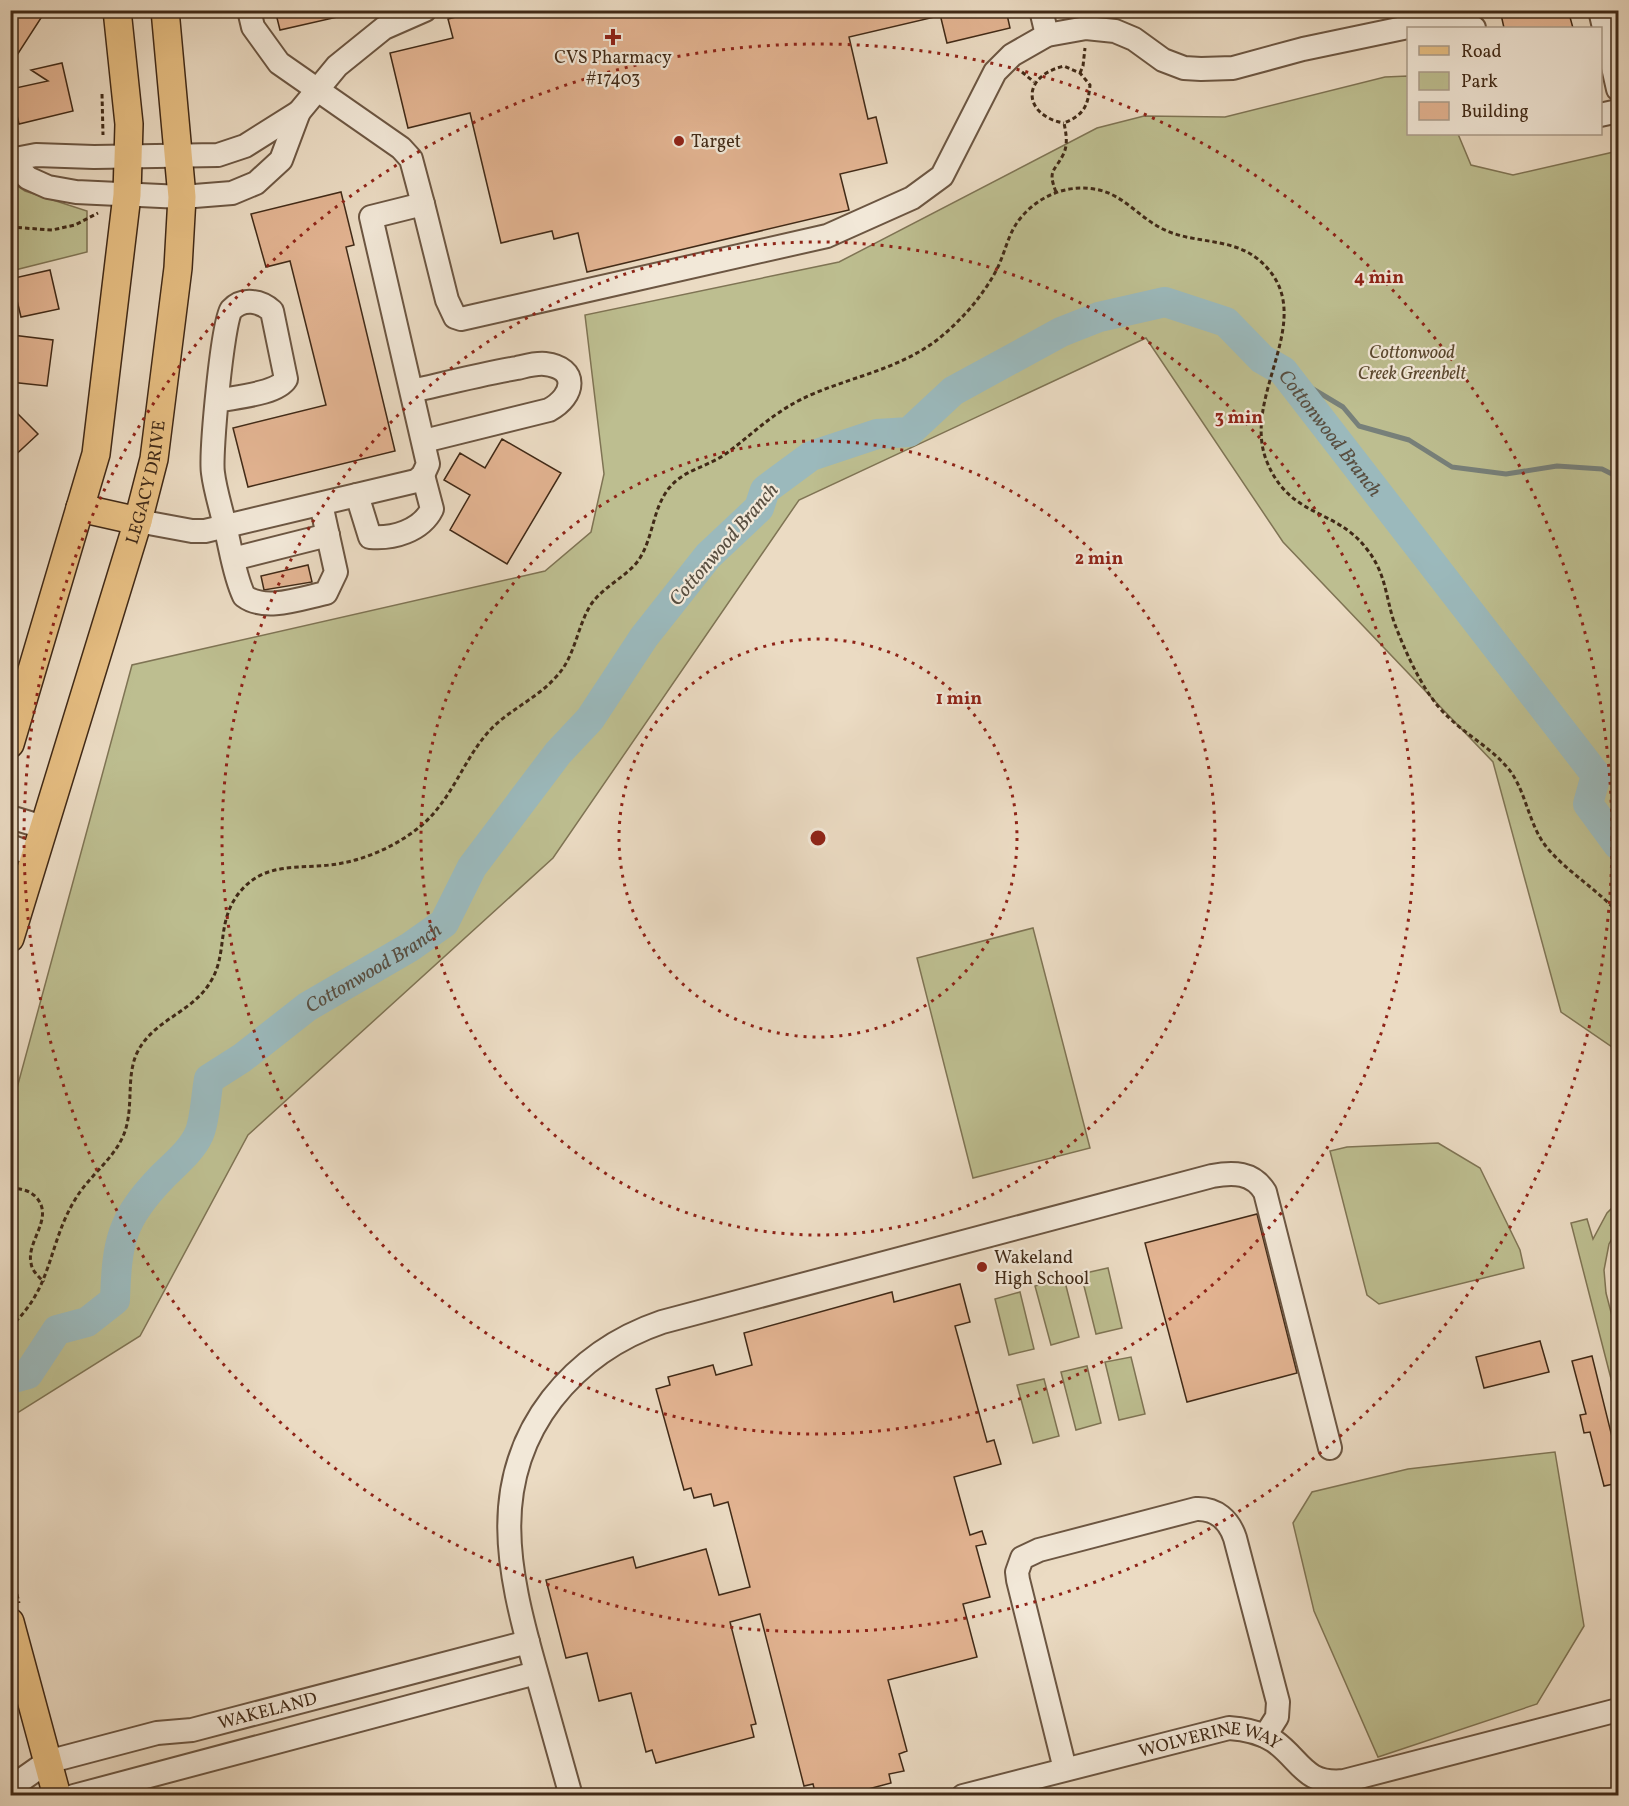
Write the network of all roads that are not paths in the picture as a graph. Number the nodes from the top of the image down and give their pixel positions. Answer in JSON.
{"nodes":[{"id":1,"x":117,"y":10,"type":"edge"},
{"id":2,"x":165,"y":10,"type":"edge"},
{"id":3,"x":249,"y":10,"type":"edge"},
{"id":4,"x":425,"y":10,"type":"edge"},
{"id":5,"x":1041,"y":10,"type":"edge"},
{"id":6,"x":1600,"y":10,"type":"edge"},
{"id":7,"x":382,"y":19,"type":"edge"},
{"id":8,"x":1407,"y":27,"type":"edge"},
{"id":9,"x":1408,"y":27,"type":"edge"},
{"id":10,"x":1473,"y":27,"type":"edge"},
{"id":11,"x":1047,"y":35,"type":"junction"},
{"id":12,"x":1618,"y":89,"type":"edge"},
{"id":13,"x":316,"y":90,"type":"junction"},
{"id":14,"x":1618,"y":111,"type":"edge"},
{"id":15,"x":299,"y":112,"type":"junction"},
{"id":16,"x":1602,"y":115,"type":"edge"},
{"id":17,"x":128,"y":157,"type":"junction"},
{"id":18,"x":180,"y":157,"type":"junction"},
{"id":19,"x":10,"y":160,"type":"edge"},
{"id":20,"x":127,"y":195,"type":"junction"},
{"id":21,"x":182,"y":197,"type":"junction"},
{"id":22,"x":423,"y":204,"type":"junction"},
{"id":23,"x":412,"y":391,"type":"junction"},
{"id":24,"x":218,"y":401,"type":"dead end"},
{"id":25,"x":424,"y":441,"type":"junction"},
{"id":26,"x":423,"y":475,"type":"junction"},
{"id":27,"x":357,"y":495,"type":"junction"},
{"id":28,"x":321,"y":504,"type":"junction"},
{"id":29,"x":80,"y":508,"type":"junction"},
{"id":30,"x":138,"y":521,"type":"junction"},
{"id":31,"x":225,"y":526,"type":"junction"},
{"id":32,"x":328,"y":535,"type":"junction"},
{"id":33,"x":233,"y":559,"type":"junction"},
{"id":34,"x":10,"y":744,"type":"edge"},
{"id":35,"x":10,"y":817,"type":"edge"},
{"id":36,"x":43,"y":827,"type":"junction"},
{"id":37,"x":23,"y":851,"type":"edge"},
{"id":38,"x":10,"y":938,"type":"edge"},
{"id":39,"x":1330,"y":1448,"type":"dead end"},
{"id":40,"x":10,"y":1622,"type":"edge"},
{"id":41,"x":528,"y":1642,"type":"junction"},
{"id":42,"x":537,"y":1673,"type":"junction"},
{"id":43,"x":1618,"y":1710,"type":"edge"},
{"id":44,"x":192,"y":1730,"type":"junction"},
{"id":45,"x":1265,"y":1736,"type":"junction"},
{"id":46,"x":47,"y":1761,"type":"junction"},
{"id":47,"x":201,"y":1763,"type":"junction"},
{"id":48,"x":1065,"y":1769,"type":"junction"},
{"id":49,"x":10,"y":1788,"type":"edge"},
{"id":50,"x":10,"y":1794,"type":"edge"},
{"id":51,"x":24,"y":1796,"type":"edge"},
{"id":52,"x":57,"y":1796,"type":"edge"},
{"id":53,"x":74,"y":1796,"type":"edge"},
{"id":54,"x":571,"y":1796,"type":"edge"},
{"id":55,"x":963,"y":1796,"type":"edge"}],
"edges":[{"from":1,"to":17,"type":"main road"},
{"from":2,"to":18,"type":"main road","name":"LEGACY DRIVE"},
{"from":3,"to":13,"type":"street"},
{"from":4,"to":7,"type":"street"},
{"from":5,"to":11,"type":"street"},
{"from":6,"to":12,"type":"street"},
{"from":7,"to":13,"type":"street"},
{"from":8,"to":11,"type":"street"},
{"from":9,"to":10,"type":"street"},
{"from":11,"to":22,"type":"street"},
{"from":13,"to":15,"type":"street"},
{"from":13,"to":22,"type":"street"},
{"from":14,"to":16,"type":"street"},
{"from":15,"to":18,"type":"street"},
{"from":15,"to":21,"type":"street"},
{"from":17,"to":18,"type":"street"},
{"from":17,"to":19,"type":"street"},
{"from":17,"to":20,"type":"main road"},
{"from":18,"to":21,"type":"main road","name":"LEGACY DRIVE"},
{"from":19,"to":20,"type":"street"},
{"from":20,"to":21,"type":"street"},
{"from":20,"to":29,"type":"main road"},
{"from":21,"to":30,"type":"main road","name":"LEGACY DRIVE"},
{"from":22,"to":23,"type":"street"},
{"from":23,"to":25,"type":"street"},
{"from":23,"to":25,"type":"street"},
{"from":24,"to":31,"type":"street"},
{"from":25,"to":26,"type":"street"},
{"from":26,"to":27,"type":"street"},
{"from":26,"to":27,"type":"street"},
{"from":27,"to":28,"type":"street"},
{"from":28,"to":31,"type":"street"},
{"from":28,"to":32,"type":"street"},
{"from":29,"to":30,"type":"main road"},
{"from":29,"to":34,"type":"main road"},
{"from":30,"to":31,"type":"street"},
{"from":30,"to":36,"type":"main road","name":"LEGACY DRIVE"},
{"from":31,"to":33,"type":"street"},
{"from":32,"to":33,"type":"street"},
{"from":32,"to":33,"type":"street"},
{"from":35,"to":36,"type":"street"},
{"from":36,"to":37,"type":"main road","name":"LEGACY DRIVE"},
{"from":37,"to":38,"type":"main road","name":"LEGACY DRIVE"},
{"from":39,"to":41,"type":"street"},
{"from":40,"to":46,"type":"main road"},
{"from":41,"to":42,"type":"street"},
{"from":41,"to":44,"type":"street","name":"WAKELAND"},
{"from":42,"to":47,"type":"street","name":"WAKELAND"},
{"from":42,"to":54,"type":"street"},
{"from":43,"to":45,"type":"street","name":"WOLVERINE WAY"},
{"from":44,"to":46,"type":"street","name":"WAKELAND"},
{"from":44,"to":47,"type":"street"},
{"from":45,"to":48,"type":"street","name":"WOLVERINE WAY"},
{"from":45,"to":48,"type":"street"},
{"from":46,"to":49,"type":"street","name":"WAKELAND"},
{"from":46,"to":52,"type":"main road"},
{"from":47,"to":53,"type":"street","name":"WAKELAND"},
{"from":48,"to":55,"type":"street","name":"WOLVERINE WAY"},
{"from":50,"to":51,"type":"street"}]}
